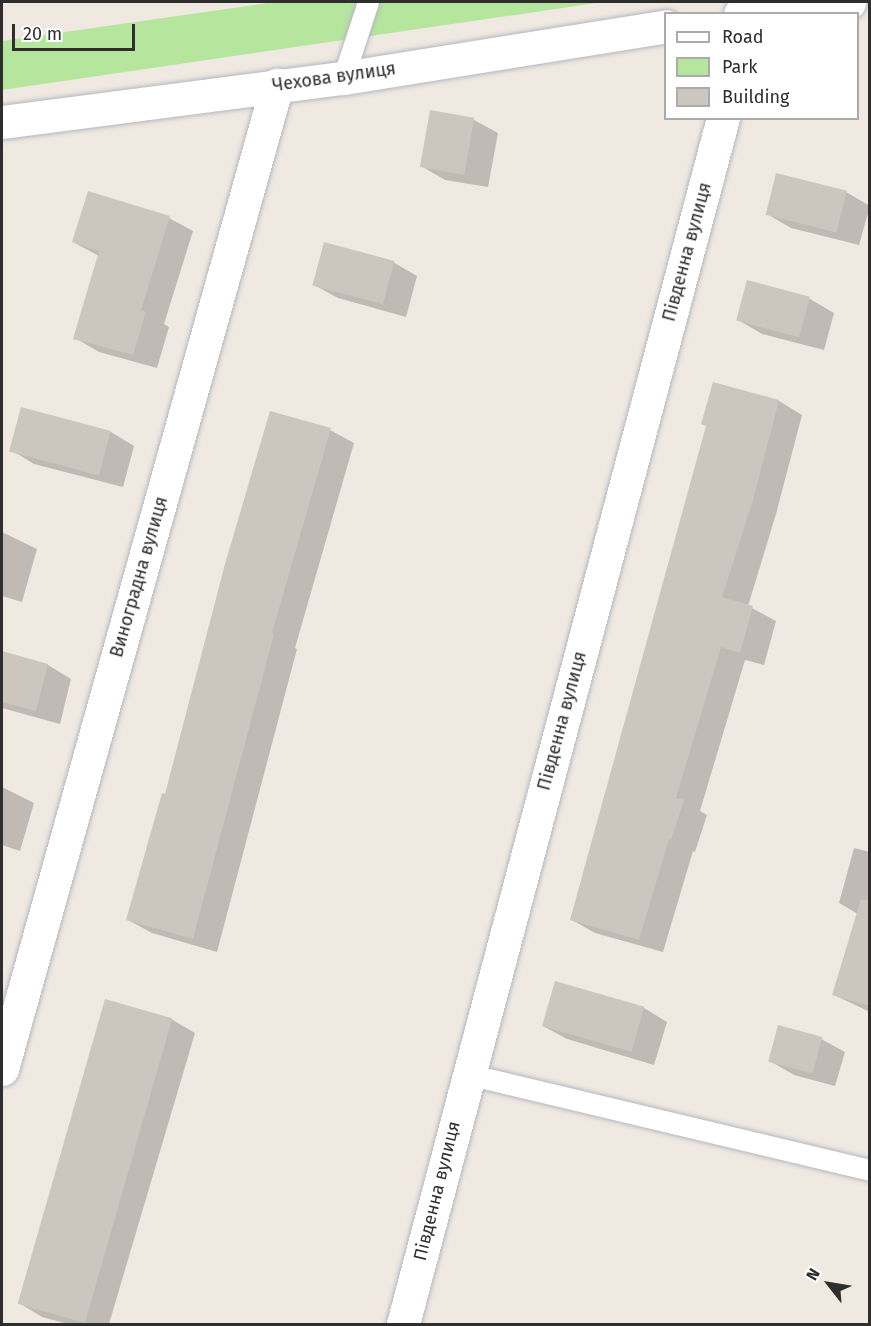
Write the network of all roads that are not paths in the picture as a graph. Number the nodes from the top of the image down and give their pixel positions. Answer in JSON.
{"nodes":[{"id":1,"x":368,"y":2,"type":"edge"},
{"id":2,"x":849,"y":2,"type":"edge"},
{"id":3,"x":757,"y":12,"type":"edge"},
{"id":4,"x":664,"y":26,"type":"edge"},
{"id":5,"x":343,"y":78,"type":"junction"},
{"id":6,"x":278,"y":85,"type":"junction"},
{"id":7,"x":722,"y":120,"type":"edge"},
{"id":8,"x":2,"y":122,"type":"edge"},
{"id":9,"x":2,"y":1069,"type":"edge"},
{"id":10,"x":467,"y":1074,"type":"junction"},
{"id":11,"x":870,"y":1170,"type":"edge"},
{"id":12,"x":403,"y":1324,"type":"edge"}],
"edges":[{"from":1,"to":5,"type":"lane"},
{"from":2,"to":3,"type":"street"},
{"from":4,"to":5,"type":"street","name":"Чехова вулиця"},
{"from":5,"to":6,"type":"street","name":"Чехова вулиця"},
{"from":6,"to":8,"type":"street","name":"Чехова вулиця"},
{"from":6,"to":9,"type":"street","name":"Виноградна вулиця"},
{"from":7,"to":10,"type":"street","name":"Південна вулиця"},
{"from":10,"to":11,"type":"lane"},
{"from":10,"to":12,"type":"street","name":"Південна вулиця"}]}
